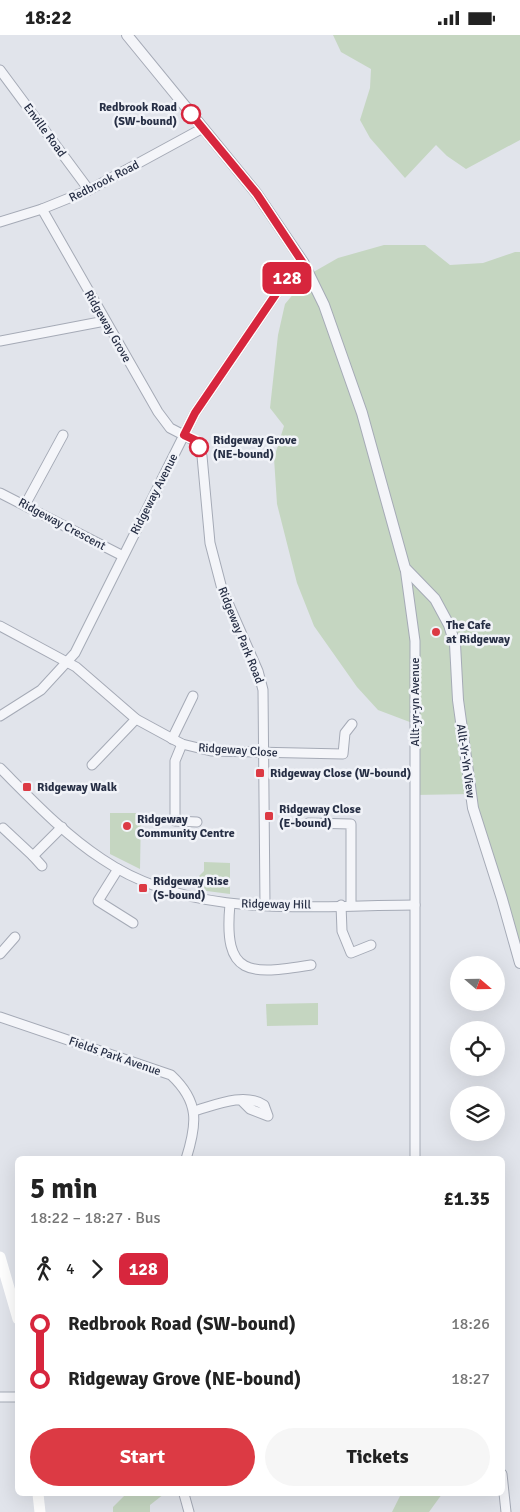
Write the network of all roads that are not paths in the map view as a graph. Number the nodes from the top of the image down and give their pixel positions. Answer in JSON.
{"nodes":[{"id":1,"x":127,"y":35,"type":"edge"},
{"id":2,"x":0,"y":70,"type":"edge"},
{"id":3,"x":203,"y":128,"type":"junction"},
{"id":4,"x":89,"y":191,"type":"junction"},
{"id":5,"x":42,"y":209,"type":"junction"},
{"id":6,"x":0,"y":222,"type":"edge"},
{"id":7,"x":303,"y":263,"type":"junction"},
{"id":8,"x":105,"y":321,"type":"junction"},
{"id":9,"x":0,"y":341,"type":"edge"},
{"id":10,"x":63,"y":435,"type":"dead end"},
{"id":11,"x":184,"y":435,"type":"junction"},
{"id":12,"x":0,"y":493,"type":"edge"},
{"id":13,"x":26,"y":505,"type":"junction"},
{"id":14,"x":123,"y":556,"type":"junction"},
{"id":15,"x":405,"y":568,"type":"junction"},
{"id":16,"x":0,"y":626,"type":"edge"},
{"id":17,"x":67,"y":663,"type":"junction"},
{"id":18,"x":194,"y":696,"type":"dead end"},
{"id":19,"x":0,"y":715,"type":"edge"},
{"id":20,"x":136,"y":719,"type":"junction"},
{"id":21,"x":352,"y":724,"type":"dead end"},
{"id":22,"x":172,"y":739,"type":"junction"},
{"id":23,"x":182,"y":744,"type":"junction"},
{"id":24,"x":265,"y":753,"type":"junction"},
{"id":25,"x":92,"y":765,"type":"dead end"},
{"id":26,"x":0,"y":768,"type":"edge"},
{"id":27,"x":197,"y":822,"type":"dead end"},
{"id":28,"x":308,"y":823,"type":"dead end"},
{"id":29,"x":62,"y":827,"type":"junction"},
{"id":30,"x":3,"y":828,"type":"dead end"},
{"id":31,"x":33,"y":856,"type":"junction"},
{"id":32,"x":42,"y":866,"type":"dead end"},
{"id":33,"x":118,"y":869,"type":"junction"},
{"id":34,"x":230,"y":903,"type":"junction"},
{"id":35,"x":265,"y":905,"type":"junction"},
{"id":36,"x":341,"y":905,"type":"junction"},
{"id":37,"x":351,"y":905,"type":"junction"},
{"id":38,"x":415,"y":905,"type":"junction"},
{"id":39,"x":133,"y":923,"type":"dead end"},
{"id":40,"x":15,"y":937,"type":"dead end"},
{"id":41,"x":371,"y":945,"type":"dead end"},
{"id":42,"x":0,"y":954,"type":"edge"},
{"id":43,"x":520,"y":963,"type":"edge"},
{"id":44,"x":311,"y":965,"type":"dead end"},
{"id":45,"x":0,"y":1017,"type":"edge"},
{"id":46,"x":242,"y":1101,"type":"dead end"},
{"id":47,"x":194,"y":1111,"type":"junction"},
{"id":48,"x":187,"y":1156,"type":"edge"},
{"id":49,"x":415,"y":1156,"type":"edge"},
{"id":50,"x":0,"y":1257,"type":"edge"},
{"id":51,"x":15,"y":1309,"type":"edge"},
{"id":52,"x":0,"y":1397,"type":"edge"},
{"id":53,"x":15,"y":1397,"type":"edge"},
{"id":54,"x":38,"y":1496,"type":"edge"},
{"id":55,"x":185,"y":1496,"type":"edge"},
{"id":56,"x":504,"y":1496,"type":"edge"},
{"id":57,"x":40,"y":1512,"type":"edge"},
{"id":58,"x":189,"y":1512,"type":"edge"},
{"id":59,"x":506,"y":1512,"type":"edge"}],
"edges":[{"from":1,"to":3,"type":"street","name":"Allt-yr-yn Avenue"},
{"from":2,"to":4,"type":"street","name":"Enville Road"},
{"from":3,"to":4,"type":"street","name":"Redbrook Road"},
{"from":3,"to":7,"type":"street","name":"Allt-yr-yn Avenue"},
{"from":4,"to":5,"type":"street","name":"Redbrook Road"},
{"from":5,"to":6,"type":"street","name":"Redbrook Road"},
{"from":5,"to":8,"type":"street","name":"Ridgeway Grove"},
{"from":7,"to":11,"type":"street","name":"Ridgeway Avenue"},
{"from":7,"to":15,"type":"street","name":"Allt-yr-yn Avenue"},
{"from":8,"to":9,"type":"street"},
{"from":8,"to":11,"type":"street","name":"Ridgeway Grove"},
{"from":10,"to":13,"type":"street"},
{"from":11,"to":14,"type":"street","name":"Ridgeway Avenue"},
{"from":11,"to":24,"type":"street","name":"Ridgeway Park Road"},
{"from":12,"to":13,"type":"street","name":"Ridgeway Crescent"},
{"from":13,"to":14,"type":"street","name":"Ridgeway Crescent"},
{"from":14,"to":17,"type":"street","name":"Ridgeway Avenue"},
{"from":15,"to":38,"type":"street","name":"Allt-yr-yn Avenue"},
{"from":15,"to":43,"type":"street","name":"Allt-Yr-Yn View"},
{"from":16,"to":17,"type":"street","name":"Ridgeway Close"},
{"from":17,"to":19,"type":"street","name":"Ridgeway Avenue"},
{"from":17,"to":20,"type":"street","name":"Ridgeway Close"},
{"from":18,"to":22,"type":"street"},
{"from":20,"to":22,"type":"street","name":"Ridgeway Close"},
{"from":20,"to":25,"type":"street"},
{"from":21,"to":24,"type":"street","name":"Ridgeway Close"},
{"from":22,"to":23,"type":"street","name":"Ridgeway Close"},
{"from":23,"to":24,"type":"street","name":"Ridgeway Close"},
{"from":23,"to":27,"type":"street"},
{"from":24,"to":35,"type":"street","name":"Ridgeway Park Road"},
{"from":26,"to":29,"type":"street","name":"Ridgeway Hill"},
{"from":28,"to":37,"type":"street"},
{"from":29,"to":31,"type":"street"},
{"from":29,"to":33,"type":"street","name":"Ridgeway Hill"},
{"from":30,"to":31,"type":"street"},
{"from":31,"to":32,"type":"street"},
{"from":33,"to":34,"type":"street","name":"Ridgeway Hill"},
{"from":33,"to":39,"type":"street"},
{"from":34,"to":35,"type":"street","name":"Ridgeway Hill"},
{"from":34,"to":44,"type":"street"},
{"from":35,"to":36,"type":"street","name":"Ridgeway Hill"},
{"from":36,"to":37,"type":"street","name":"Ridgeway Hill"},
{"from":36,"to":41,"type":"street"},
{"from":37,"to":38,"type":"street","name":"Ridgeway Hill"},
{"from":38,"to":49,"type":"street","name":"Allt-yr-yn Avenue"},
{"from":40,"to":42,"type":"street"},
{"from":45,"to":47,"type":"street","name":"Fields Park Avenue"},
{"from":46,"to":47,"type":"street"},
{"from":47,"to":48,"type":"street","name":"Fields Park Avenue"},
{"from":50,"to":51,"type":"main road"},
{"from":52,"to":53,"type":"street"},
{"from":54,"to":57,"type":"main road"},
{"from":55,"to":58,"type":"street"},
{"from":56,"to":59,"type":"street"}]}
